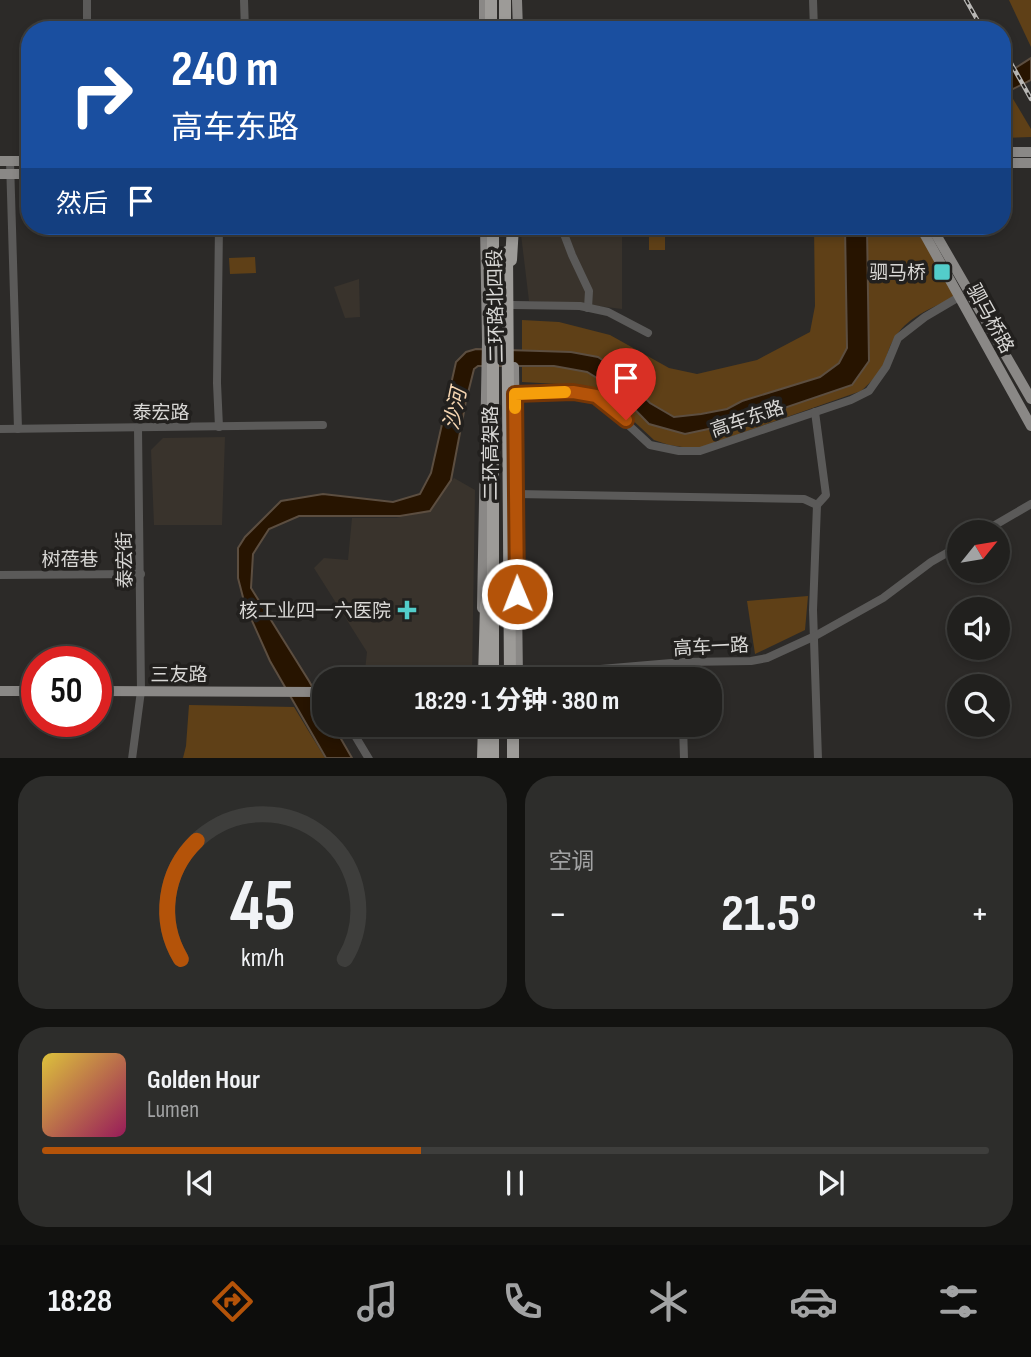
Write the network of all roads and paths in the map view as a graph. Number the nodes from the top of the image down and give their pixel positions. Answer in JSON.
{"nodes":[{"id":1,"x":87,"y":0,"type":"edge"},
{"id":2,"x":244,"y":0,"type":"edge"},
{"id":3,"x":484,"y":0,"type":"edge"},
{"id":4,"x":491,"y":0,"type":"edge"},
{"id":5,"x":505,"y":0,"type":"edge"},
{"id":6,"x":515,"y":0,"type":"edge"},
{"id":7,"x":813,"y":0,"type":"edge"},
{"id":8,"x":87,"y":21,"type":"edge"},
{"id":9,"x":245,"y":21,"type":"edge"},
{"id":10,"x":484,"y":21,"type":"edge"},
{"id":11,"x":491,"y":21,"type":"edge"},
{"id":12,"x":505,"y":21,"type":"edge"},
{"id":13,"x":516,"y":21,"type":"edge"},
{"id":14,"x":814,"y":21,"type":"edge"},
{"id":15,"x":1011,"y":152,"type":"edge"},
{"id":16,"x":1031,"y":152,"type":"edge"},
{"id":17,"x":5,"y":161,"type":"edge"},
{"id":18,"x":1011,"y":163,"type":"edge"},
{"id":19,"x":1031,"y":163,"type":"edge"},
{"id":20,"x":5,"y":174,"type":"edge"},
{"id":21,"x":219,"y":235,"type":"edge"},
{"id":22,"x":485,"y":235,"type":"edge"},
{"id":23,"x":493,"y":235,"type":"edge"},
{"id":24,"x":511,"y":235,"type":"edge"},
{"id":25,"x":512,"y":235,"type":"edge"},
{"id":26,"x":564,"y":235,"type":"edge"},
{"id":27,"x":925,"y":235,"type":"edge"},
{"id":28,"x":937,"y":235,"type":"edge"},
{"id":29,"x":960,"y":298,"type":"junction"},
{"id":30,"x":513,"y":305,"type":"junction"},
{"id":31,"x":588,"y":308,"type":"junction"},
{"id":32,"x":648,"y":333,"type":"dead end"},
{"id":33,"x":515,"y":388,"type":"junction"},
{"id":34,"x":1031,"y":399,"type":"edge"},
{"id":35,"x":814,"y":412,"type":"junction"},
{"id":36,"x":323,"y":425,"type":"dead end"},
{"id":37,"x":1031,"y":426,"type":"edge"},
{"id":38,"x":219,"y":427,"type":"junction"},
{"id":39,"x":138,"y":428,"type":"junction"},
{"id":40,"x":0,"y":429,"type":"edge"},
{"id":41,"x":18,"y":429,"type":"junction"},
{"id":42,"x":516,"y":494,"type":"junction"},
{"id":43,"x":1031,"y":504,"type":"edge"},
{"id":44,"x":817,"y":505,"type":"junction"},
{"id":45,"x":1004,"y":520,"type":"edge"},
{"id":46,"x":947,"y":553,"type":"edge"},
{"id":47,"x":141,"y":574,"type":"junction"},
{"id":48,"x":0,"y":575,"type":"edge"},
{"id":49,"x":492,"y":584,"type":"junction"},
{"id":50,"x":815,"y":636,"type":"junction"},
{"id":51,"x":683,"y":663,"type":"junction"},
{"id":52,"x":483,"y":667,"type":"edge"},
{"id":53,"x":483,"y":667,"type":"edge"},
{"id":54,"x":493,"y":667,"type":"edge"},
{"id":55,"x":513,"y":667,"type":"edge"},
{"id":56,"x":514,"y":667,"type":"edge"},
{"id":57,"x":638,"y":667,"type":"edge"},
{"id":58,"x":683,"y":667,"type":"edge"},
{"id":59,"x":0,"y":691,"type":"edge"},
{"id":60,"x":21,"y":691,"type":"edge"},
{"id":61,"x":112,"y":691,"type":"edge"},
{"id":62,"x":141,"y":691,"type":"junction"},
{"id":63,"x":312,"y":692,"type":"edge"},
{"id":64,"x":356,"y":737,"type":"edge"},
{"id":65,"x":482,"y":737,"type":"edge"},
{"id":66,"x":493,"y":737,"type":"edge"},
{"id":67,"x":513,"y":737,"type":"edge"},
{"id":68,"x":684,"y":737,"type":"edge"},
{"id":69,"x":132,"y":758,"type":"edge"},
{"id":70,"x":369,"y":758,"type":"edge"},
{"id":71,"x":482,"y":758,"type":"edge"},
{"id":72,"x":494,"y":758,"type":"edge"},
{"id":73,"x":513,"y":758,"type":"edge"},
{"id":74,"x":684,"y":758,"type":"edge"},
{"id":75,"x":818,"y":758,"type":"edge"}],
"edges":[{"from":1,"to":8,"type":"street"},
{"from":2,"to":9,"type":"street"},
{"from":3,"to":10,"type":"main road"},
{"from":4,"to":11,"type":"highway"},
{"from":5,"to":12,"type":"highway"},
{"from":6,"to":13,"type":"highway"},
{"from":7,"to":14,"type":"street"},
{"from":15,"to":16,"type":"main road"},
{"from":17,"to":20,"type":"street"},
{"from":18,"to":19,"type":"main road"},
{"from":20,"to":41,"type":"street"},
{"from":21,"to":38,"type":"street"},
{"from":22,"to":52,"type":"main road","name":"二环路北四段"},
{"from":23,"to":49,"type":"highway","name":"二环高架路","bridge":true},
{"from":24,"to":30,"type":"main road","name":"二环路北四段"},
{"from":25,"to":55,"type":"highway","name":"二环高架路","bridge":true},
{"from":26,"to":31,"type":"street"},
{"from":27,"to":29,"type":"main road","name":"驷马桥路"},
{"from":28,"to":34,"type":"main road","name":"驷马桥路"},
{"from":29,"to":35,"type":"street","name":"高车东路"},
{"from":29,"to":37,"type":"main road","name":"驷马桥路"},
{"from":30,"to":31,"type":"street"},
{"from":30,"to":33,"type":"main road","name":"二环路北四段"},
{"from":31,"to":32,"type":"street"},
{"from":33,"to":35,"type":"street","name":"高车东路"},
{"from":33,"to":42,"type":"main road","name":"二环路北四段"},
{"from":35,"to":44,"type":"street"},
{"from":36,"to":38,"type":"street","name":"泰宏路"},
{"from":38,"to":39,"type":"street","name":"泰宏路"},
{"from":39,"to":41,"type":"street","name":"泰宏路"},
{"from":39,"to":47,"type":"street","name":"泰宏街"},
{"from":40,"to":41,"type":"street","name":"泰宏路"},
{"from":42,"to":44,"type":"street"},
{"from":42,"to":56,"type":"main road","name":"二环路北四段"},
{"from":43,"to":45,"type":"street"},
{"from":44,"to":50,"type":"street"},
{"from":46,"to":50,"type":"street","name":"高车一路"},
{"from":47,"to":48,"type":"street","name":"树蓓巷"},
{"from":47,"to":62,"type":"street","name":"泰宏街"},
{"from":49,"to":53,"type":"highway"},
{"from":49,"to":54,"type":"highway","name":"二环高架路","bridge":true},
{"from":50,"to":51,"type":"street","name":"高车一路"},
{"from":50,"to":75,"type":"street"},
{"from":51,"to":57,"type":"street","name":"高车一路"},
{"from":51,"to":58,"type":"street"},
{"from":59,"to":60,"type":"main road"},
{"from":61,"to":62,"type":"main road","name":"三友路"},
{"from":62,"to":63,"type":"main road","name":"三友路"},
{"from":62,"to":69,"type":"street","name":"泰宏街"},
{"from":64,"to":70,"type":"street"},
{"from":65,"to":71,"type":"highway"},
{"from":66,"to":72,"type":"highway"},
{"from":67,"to":73,"type":"highway"},
{"from":68,"to":74,"type":"street"}]}
